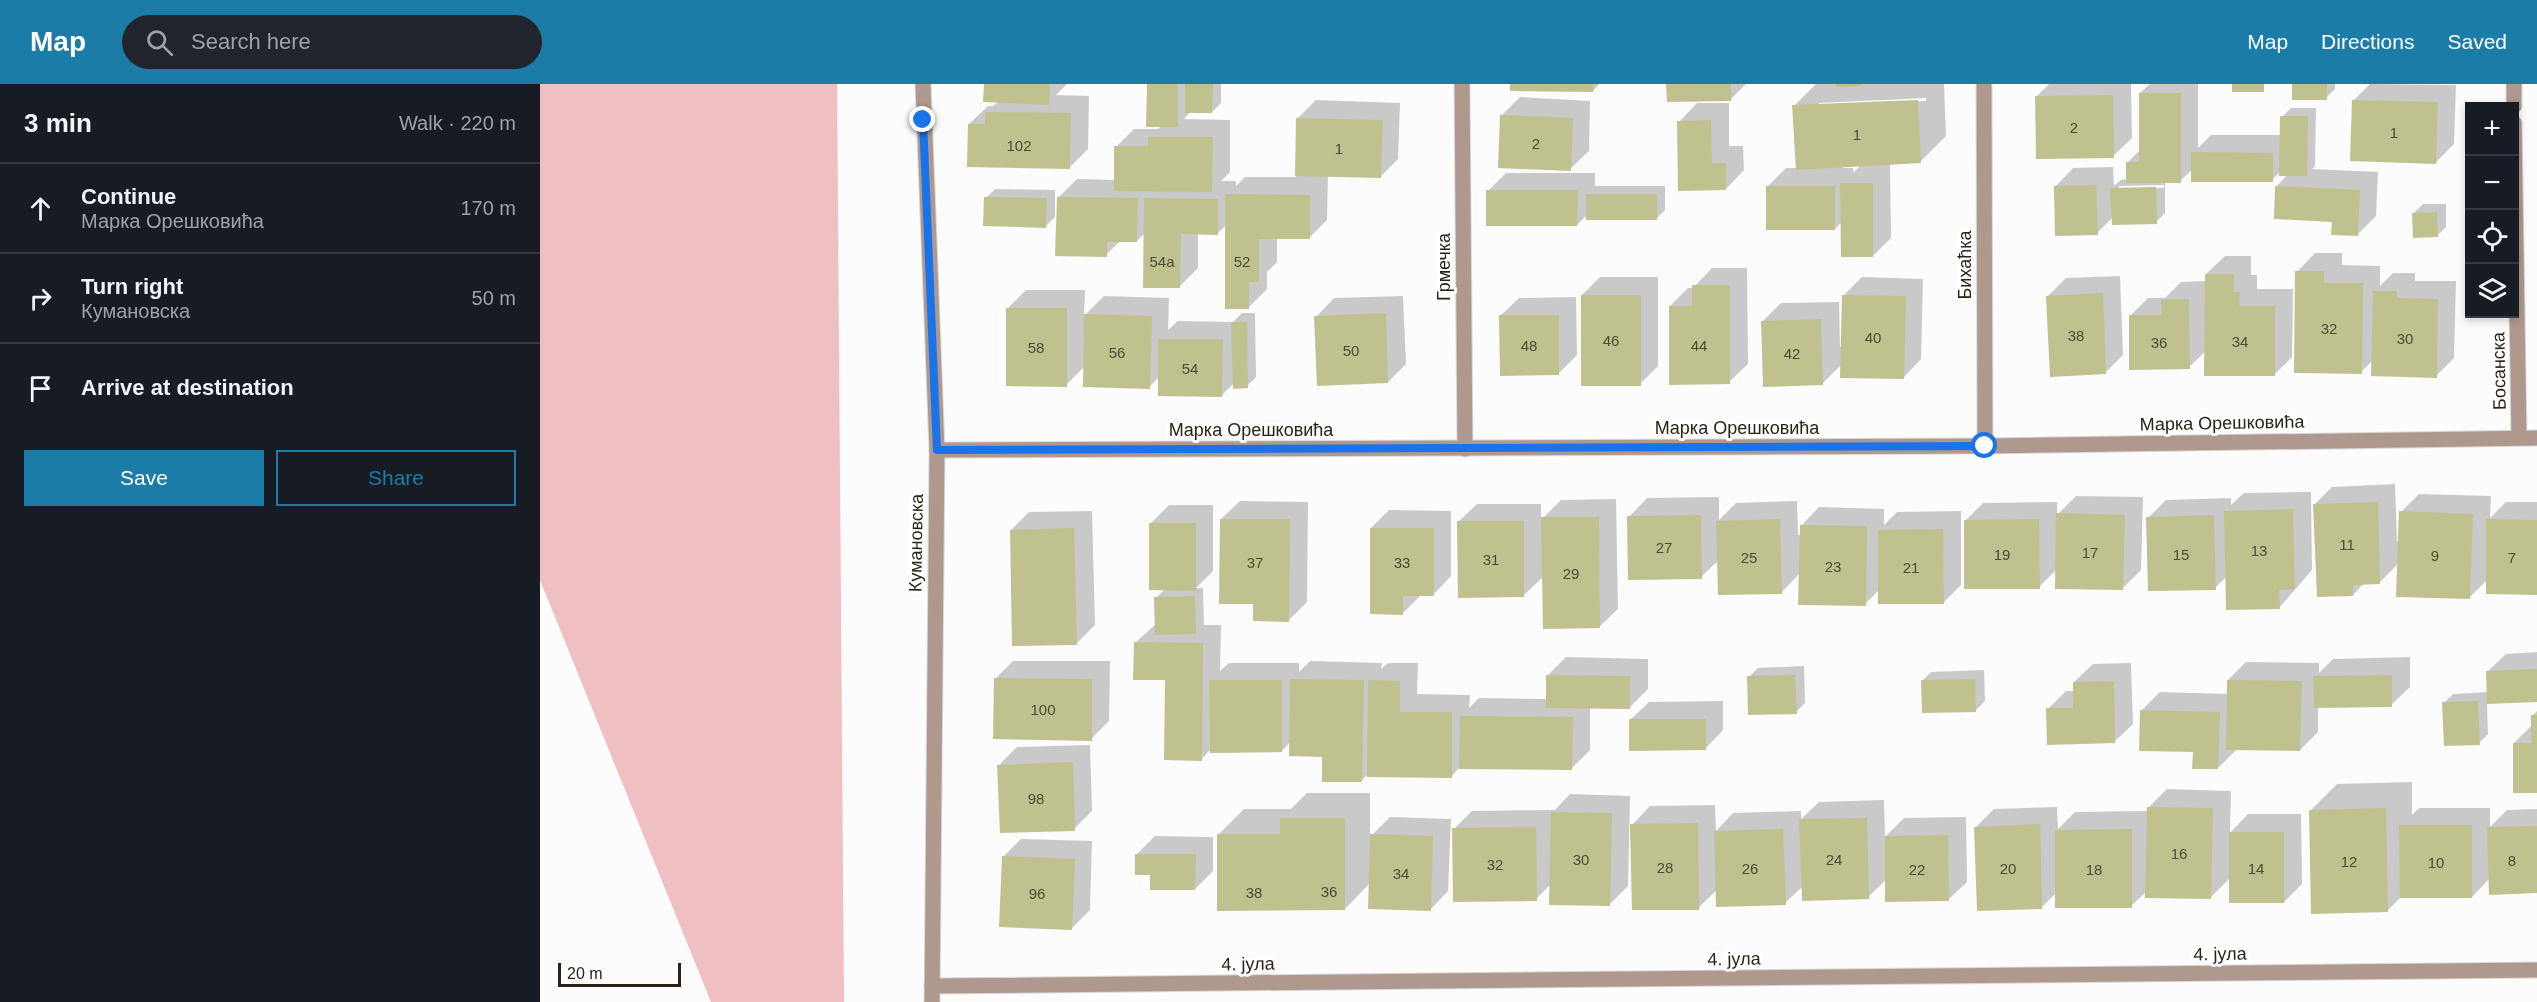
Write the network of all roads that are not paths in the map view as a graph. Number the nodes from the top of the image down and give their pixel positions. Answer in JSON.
{"nodes":[{"id":1,"x":923,"y":84,"type":"edge"},
{"id":2,"x":1462,"y":84,"type":"edge"},
{"id":3,"x":1984,"y":84,"type":"edge"},
{"id":4,"x":2514,"y":84,"type":"edge"},
{"id":5,"x":2514,"y":102,"type":"edge"},
{"id":6,"x":2515,"y":156,"type":"edge"},
{"id":7,"x":2519,"y":437,"type":"junction"},
{"id":8,"x":2537,"y":438,"type":"edge"},
{"id":9,"x":1985,"y":446,"type":"junction"},
{"id":10,"x":1465,"y":449,"type":"junction"},
{"id":11,"x":937,"y":450,"type":"junction"},
{"id":12,"x":2537,"y":970,"type":"edge"},
{"id":13,"x":932,"y":994,"type":"edge"}],
"edges":[{"from":1,"to":11,"type":"street","name":"Кумановска"},
{"from":2,"to":10,"type":"street","name":"Грмечка"},
{"from":3,"to":9,"type":"street","name":"Бихаћка"},
{"from":4,"to":5,"type":"street"},
{"from":6,"to":7,"type":"street","name":"Босанска"},
{"from":7,"to":8,"type":"street","name":"Марка Орешковића"},
{"from":7,"to":9,"type":"street","name":"Марка Орешковића"},
{"from":9,"to":10,"type":"street","name":"Марка Орешковића"},
{"from":10,"to":11,"type":"street","name":"Марка Орешковића"},
{"from":11,"to":13,"type":"street","name":"Кумановска"},
{"from":12,"to":13,"type":"street","name":"4. јула"}]}
